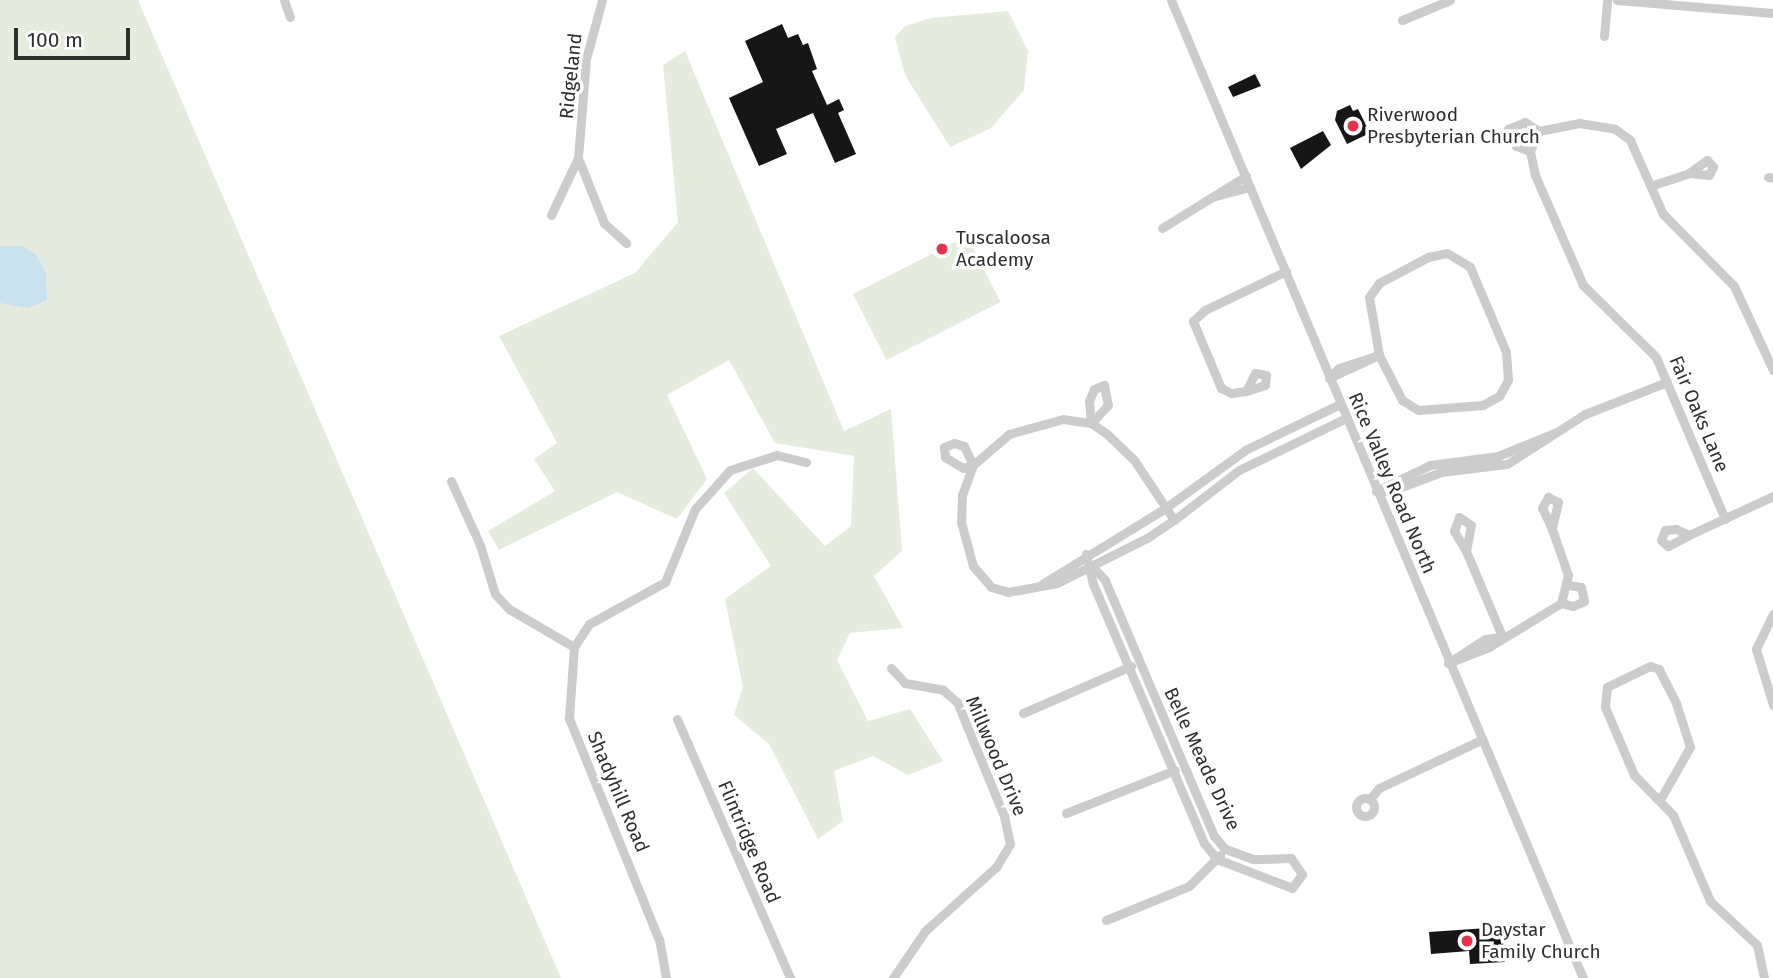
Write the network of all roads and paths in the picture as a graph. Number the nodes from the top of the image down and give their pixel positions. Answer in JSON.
{"nodes":[{"id":1,"x":284,"y":0,"type":"edge"},
{"id":2,"x":602,"y":0,"type":"edge"},
{"id":3,"x":1171,"y":0,"type":"edge"},
{"id":4,"x":1450,"y":0,"type":"edge"},
{"id":5,"x":1607,"y":0,"type":"edge"},
{"id":6,"x":1617,"y":0,"type":"edge"},
{"id":7,"x":1773,"y":13,"type":"edge"},
{"id":8,"x":290,"y":17,"type":"dead end"},
{"id":9,"x":1402,"y":20,"type":"dead end"},
{"id":10,"x":1604,"y":36,"type":"dead end"},
{"id":11,"x":1539,"y":131,"type":"junction"},
{"id":12,"x":1530,"y":151,"type":"junction"},
{"id":13,"x":578,"y":158,"type":"junction"},
{"id":14,"x":1689,"y":173,"type":"dead end"},
{"id":15,"x":1246,"y":176,"type":"junction"},
{"id":16,"x":1653,"y":185,"type":"junction"},
{"id":17,"x":1250,"y":187,"type":"junction"},
{"id":18,"x":1210,"y":197,"type":"junction"},
{"id":19,"x":551,"y":215,"type":"dead end"},
{"id":20,"x":1162,"y":228,"type":"dead end"},
{"id":21,"x":626,"y":243,"type":"dead end"},
{"id":22,"x":1286,"y":271,"type":"junction"},
{"id":23,"x":1265,"y":282,"type":"junction"},
{"id":24,"x":1291,"y":284,"type":"junction"},
{"id":25,"x":1379,"y":355,"type":"junction"},
{"id":26,"x":1773,"y":370,"type":"edge"},
{"id":27,"x":1329,"y":378,"type":"junction"},
{"id":28,"x":1667,"y":382,"type":"junction"},
{"id":29,"x":1246,"y":391,"type":"dead end"},
{"id":30,"x":1340,"y":404,"type":"junction"},
{"id":31,"x":1346,"y":418,"type":"junction"},
{"id":32,"x":806,"y":462,"type":"dead end"},
{"id":33,"x":451,"y":481,"type":"dead end"},
{"id":34,"x":1376,"y":491,"type":"junction"},
{"id":35,"x":1773,"y":496,"type":"edge"},
{"id":36,"x":1164,"y":509,"type":"junction"},
{"id":37,"x":1725,"y":519,"type":"junction"},
{"id":38,"x":1174,"y":520,"type":"junction"},
{"id":39,"x":1552,"y":529,"type":"dead end"},
{"id":40,"x":1689,"y":535,"type":"dead end"},
{"id":41,"x":1466,"y":551,"type":"dead end"},
{"id":42,"x":1086,"y":554,"type":"junction"},
{"id":43,"x":1092,"y":566,"type":"junction"},
{"id":44,"x":1568,"y":584,"type":"junction"},
{"id":45,"x":1041,"y":585,"type":"junction"},
{"id":46,"x":1561,"y":603,"type":"junction"},
{"id":47,"x":1773,"y":614,"type":"edge"},
{"id":48,"x":1502,"y":636,"type":"junction"},
{"id":49,"x":574,"y":647,"type":"junction"},
{"id":50,"x":1139,"y":662,"type":"junction"},
{"id":51,"x":1448,"y":663,"type":"junction"},
{"id":52,"x":891,"y":668,"type":"dead end"},
{"id":53,"x":1128,"y":668,"type":"junction"},
{"id":54,"x":1773,"y":705,"type":"edge"},
{"id":55,"x":1023,"y":713,"type":"dead end"},
{"id":56,"x":677,"y":719,"type":"dead end"},
{"id":57,"x":1481,"y":740,"type":"junction"},
{"id":58,"x":1183,"y":767,"type":"junction"},
{"id":59,"x":1171,"y":772,"type":"junction"},
{"id":60,"x":1661,"y":798,"type":"junction"},
{"id":61,"x":1370,"y":799,"type":"dead end"},
{"id":62,"x":1066,"y":814,"type":"dead end"},
{"id":63,"x":1225,"y":849,"type":"junction"},
{"id":64,"x":1217,"y":859,"type":"junction"},
{"id":65,"x":1106,"y":920,"type":"dead end"},
{"id":66,"x":666,"y":978,"type":"edge"},
{"id":67,"x":790,"y":978,"type":"edge"},
{"id":68,"x":893,"y":978,"type":"edge"},
{"id":69,"x":1583,"y":978,"type":"edge"},
{"id":70,"x":1764,"y":978,"type":"edge"}],
"edges":[{"from":1,"to":8,"type":"street"},
{"from":2,"to":13,"type":"street","name":"Ridgeland"},
{"from":3,"to":15,"type":"street","name":"Rice Valley Road North"},
{"from":4,"to":9,"type":"street"},
{"from":5,"to":10,"type":"street"},
{"from":6,"to":7,"type":"street"},
{"from":11,"to":12,"type":"street"},
{"from":11,"to":12,"type":"street"},
{"from":11,"to":16,"type":"street"},
{"from":12,"to":28,"type":"street","name":"Fair Oaks Lane"},
{"from":13,"to":19,"type":"street"},
{"from":13,"to":21,"type":"street"},
{"from":14,"to":16,"type":"street"},
{"from":15,"to":17,"type":"street","name":"Rice Valley Road North"},
{"from":15,"to":18,"type":"street"},
{"from":16,"to":26,"type":"street"},
{"from":17,"to":18,"type":"street"},
{"from":17,"to":22,"type":"street","name":"Rice Valley Road North"},
{"from":18,"to":20,"type":"street"},
{"from":22,"to":23,"type":"street"},
{"from":22,"to":24,"type":"street","name":"Rice Valley Road North"},
{"from":23,"to":24,"type":"street"},
{"from":23,"to":29,"type":"street"},
{"from":24,"to":27,"type":"street","name":"Rice Valley Road North"},
{"from":25,"to":25,"type":"street"},
{"from":25,"to":27,"type":"street"},
{"from":27,"to":30,"type":"street","name":"Rice Valley Road North"},
{"from":28,"to":34,"type":"street"},
{"from":28,"to":37,"type":"street","name":"Fair Oaks Lane"},
{"from":30,"to":31,"type":"street","name":"Rice Valley Road North"},
{"from":30,"to":36,"type":"street"},
{"from":31,"to":34,"type":"street","name":"Rice Valley Road North"},
{"from":31,"to":38,"type":"street"},
{"from":32,"to":49,"type":"street"},
{"from":33,"to":49,"type":"street"},
{"from":34,"to":51,"type":"street","name":"Rice Valley Road North"},
{"from":35,"to":37,"type":"street"},
{"from":36,"to":38,"type":"street"},
{"from":36,"to":42,"type":"street"},
{"from":36,"to":45,"type":"street"},
{"from":37,"to":40,"type":"street"},
{"from":38,"to":43,"type":"street"},
{"from":39,"to":44,"type":"street"},
{"from":41,"to":48,"type":"street"},
{"from":42,"to":43,"type":"street","name":"Belle Meade Drive"},
{"from":42,"to":45,"type":"street"},
{"from":43,"to":45,"type":"street"},
{"from":43,"to":50,"type":"street","name":"Belle Meade Drive"},
{"from":43,"to":53,"type":"street","name":"Belle Meade Drive"},
{"from":44,"to":46,"type":"street"},
{"from":44,"to":46,"type":"street"},
{"from":46,"to":48,"type":"street"},
{"from":47,"to":54,"type":"street"},
{"from":48,"to":51,"type":"street"},
{"from":49,"to":66,"type":"street","name":"Shadyhill Road"},
{"from":50,"to":53,"type":"street"},
{"from":50,"to":58,"type":"street","name":"Belle Meade Drive"},
{"from":51,"to":57,"type":"street","name":"Rice Valley Road North"},
{"from":52,"to":68,"type":"street","name":"Millwood Drive"},
{"from":53,"to":55,"type":"street"},
{"from":53,"to":59,"type":"street","name":"Belle Meade Drive"},
{"from":56,"to":67,"type":"street","name":"Flintridge Road"},
{"from":57,"to":61,"type":"street"},
{"from":57,"to":69,"type":"street","name":"Rice Valley Road North"},
{"from":58,"to":59,"type":"street"},
{"from":58,"to":63,"type":"street","name":"Belle Meade Drive"},
{"from":59,"to":62,"type":"street"},
{"from":59,"to":64,"type":"street","name":"Belle Meade Drive"},
{"from":60,"to":60,"type":"street"},
{"from":60,"to":70,"type":"street"},
{"from":63,"to":64,"type":"street"},
{"from":63,"to":64,"type":"street","name":"Belle Meade Drive"},
{"from":64,"to":65,"type":"street"}]}
